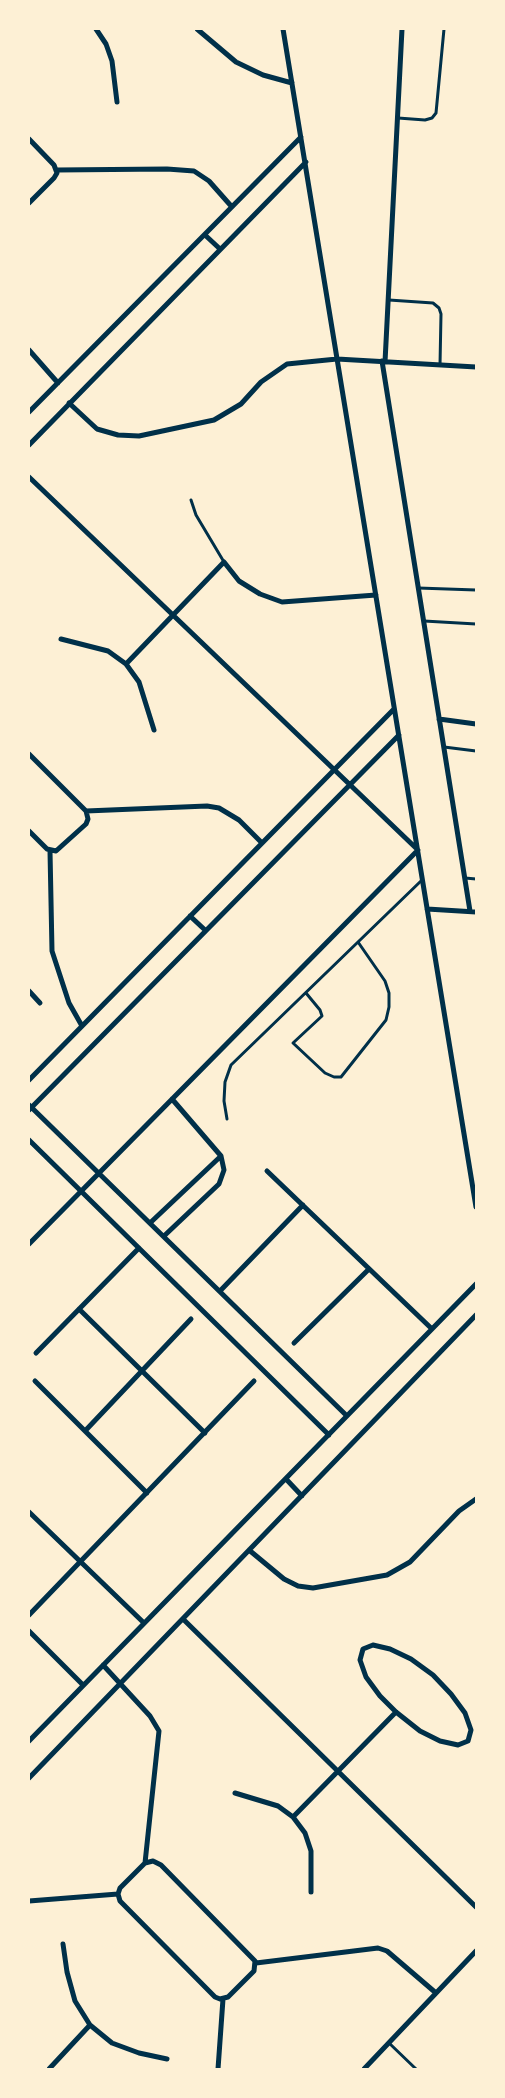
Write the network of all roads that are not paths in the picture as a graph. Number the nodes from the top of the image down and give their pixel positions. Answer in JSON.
{"nodes":[{"id":1,"x":96,"y":29,"type":"edge"},
{"id":2,"x":198,"y":29,"type":"edge"},
{"id":3,"x":283,"y":29,"type":"edge"},
{"id":4,"x":402,"y":29,"type":"edge"},
{"id":5,"x":444,"y":29,"type":"edge"},
{"id":6,"x":292,"y":83,"type":"junction"},
{"id":7,"x":116,"y":102,"type":"dead end"},
{"id":8,"x":398,"y":118,"type":"junction"},
{"id":9,"x":301,"y":137,"type":"junction"},
{"id":10,"x":29,"y":139,"type":"edge"},
{"id":11,"x":306,"y":162,"type":"junction"},
{"id":12,"x":57,"y":170,"type":"junction"},
{"id":13,"x":29,"y":204,"type":"edge"},
{"id":14,"x":232,"y":207,"type":"junction"},
{"id":15,"x":204,"y":235,"type":"junction"},
{"id":16,"x":220,"y":249,"type":"junction"},
{"id":17,"x":389,"y":300,"type":"junction"},
{"id":18,"x":29,"y":350,"type":"edge"},
{"id":19,"x":337,"y":359,"type":"junction"},
{"id":20,"x":384,"y":362,"type":"junction"},
{"id":21,"x":440,"y":365,"type":"junction"},
{"id":22,"x":476,"y":367,"type":"edge"},
{"id":23,"x":58,"y":383,"type":"junction"},
{"id":24,"x":69,"y":403,"type":"junction"},
{"id":25,"x":29,"y":412,"type":"edge"},
{"id":26,"x":29,"y":444,"type":"edge"},
{"id":27,"x":29,"y":477,"type":"edge"},
{"id":28,"x":191,"y":500,"type":"dead end"},
{"id":29,"x":224,"y":562,"type":"junction"},
{"id":30,"x":418,"y":588,"type":"junction"},
{"id":31,"x":476,"y":590,"type":"edge"},
{"id":32,"x":376,"y":595,"type":"junction"},
{"id":33,"x":173,"y":615,"type":"junction"},
{"id":34,"x":424,"y":621,"type":"junction"},
{"id":35,"x":476,"y":624,"type":"edge"},
{"id":36,"x":61,"y":639,"type":"dead end"},
{"id":37,"x":126,"y":664,"type":"junction"},
{"id":38,"x":394,"y":709,"type":"junction"},
{"id":39,"x":439,"y":719,"type":"junction"},
{"id":40,"x":476,"y":724,"type":"edge"},
{"id":41,"x":154,"y":730,"type":"dead end"},
{"id":42,"x":399,"y":735,"type":"junction"},
{"id":43,"x":444,"y":747,"type":"junction"},
{"id":44,"x":476,"y":751,"type":"edge"},
{"id":45,"x":29,"y":754,"type":"edge"},
{"id":46,"x":334,"y":770,"type":"junction"},
{"id":47,"x":349,"y":784,"type":"junction"},
{"id":48,"x":86,"y":812,"type":"junction"},
{"id":49,"x":29,"y":831,"type":"edge"},
{"id":50,"x":262,"y":843,"type":"junction"},
{"id":51,"x":418,"y":850,"type":"junction"},
{"id":52,"x":50,"y":851,"type":"junction"},
{"id":53,"x":465,"y":878,"type":"junction"},
{"id":54,"x":476,"y":879,"type":"edge"},
{"id":55,"x":422,"y":880,"type":"junction"},
{"id":56,"x":427,"y":909,"type":"junction"},
{"id":57,"x":470,"y":912,"type":"junction"},
{"id":58,"x":476,"y":912,"type":"edge"},
{"id":59,"x":190,"y":916,"type":"junction"},
{"id":60,"x":205,"y":930,"type":"junction"},
{"id":61,"x":358,"y":942,"type":"junction"},
{"id":62,"x":29,"y":992,"type":"edge"},
{"id":63,"x":306,"y":993,"type":"junction"},
{"id":64,"x":40,"y":1003,"type":"dead end"},
{"id":65,"x":82,"y":1026,"type":"junction"},
{"id":66,"x":29,"y":1080,"type":"edge"},
{"id":67,"x":172,"y":1099,"type":"junction"},
{"id":68,"x":30,"y":1107,"type":"edge"},
{"id":69,"x":227,"y":1119,"type":"dead end"},
{"id":70,"x":29,"y":1140,"type":"edge"},
{"id":71,"x":221,"y":1156,"type":"junction"},
{"id":72,"x":268,"y":1171,"type":"dead end"},
{"id":73,"x":99,"y":1173,"type":"junction"},
{"id":74,"x":81,"y":1191,"type":"junction"},
{"id":75,"x":303,"y":1205,"type":"junction"},
{"id":76,"x":476,"y":1207,"type":"edge"},
{"id":77,"x":150,"y":1223,"type":"junction"},
{"id":78,"x":164,"y":1236,"type":"junction"},
{"id":79,"x":29,"y":1244,"type":"edge"},
{"id":80,"x":139,"y":1248,"type":"junction"},
{"id":81,"x":369,"y":1269,"type":"junction"},
{"id":82,"x":476,"y":1284,"type":"edge"},
{"id":83,"x":220,"y":1291,"type":"junction"},
{"id":84,"x":79,"y":1309,"type":"junction"},
{"id":85,"x":476,"y":1315,"type":"edge"},
{"id":86,"x":191,"y":1319,"type":"dead end"},
{"id":87,"x":432,"y":1329,"type":"junction"},
{"id":88,"x":294,"y":1344,"type":"dead end"},
{"id":89,"x":36,"y":1352,"type":"dead end"},
{"id":90,"x":142,"y":1371,"type":"junction"},
{"id":91,"x":35,"y":1381,"type":"dead end"},
{"id":92,"x":254,"y":1381,"type":"dead end"},
{"id":93,"x":347,"y":1416,"type":"junction"},
{"id":94,"x":85,"y":1431,"type":"junction"},
{"id":95,"x":204,"y":1433,"type":"junction"},
{"id":96,"x":329,"y":1435,"type":"junction"},
{"id":97,"x":286,"y":1479,"type":"junction"},
{"id":98,"x":147,"y":1493,"type":"junction"},
{"id":99,"x":302,"y":1496,"type":"junction"},
{"id":100,"x":476,"y":1499,"type":"edge"},
{"id":101,"x":29,"y":1512,"type":"edge"},
{"id":102,"x":249,"y":1550,"type":"junction"},
{"id":103,"x":80,"y":1562,"type":"junction"},
{"id":104,"x":29,"y":1616,"type":"edge"},
{"id":105,"x":183,"y":1619,"type":"junction"},
{"id":106,"x":144,"y":1623,"type":"junction"},
{"id":107,"x":29,"y":1631,"type":"edge"},
{"id":108,"x":103,"y":1665,"type":"junction"},
{"id":109,"x":120,"y":1683,"type":"junction"},
{"id":110,"x":83,"y":1685,"type":"junction"},
{"id":111,"x":396,"y":1712,"type":"junction"},
{"id":112,"x":29,"y":1740,"type":"edge"},
{"id":113,"x":338,"y":1771,"type":"junction"},
{"id":114,"x":29,"y":1778,"type":"edge"},
{"id":115,"x":235,"y":1793,"type":"dead end"},
{"id":116,"x":293,"y":1817,"type":"junction"},
{"id":117,"x":145,"y":1863,"type":"junction"},
{"id":118,"x":311,"y":1892,"type":"dead end"},
{"id":119,"x":118,"y":1894,"type":"junction"},
{"id":120,"x":29,"y":1901,"type":"edge"},
{"id":121,"x":476,"y":1907,"type":"edge"},
{"id":122,"x":64,"y":1944,"type":"dead end"},
{"id":123,"x":476,"y":1951,"type":"edge"},
{"id":124,"x":256,"y":1964,"type":"junction"},
{"id":125,"x":436,"y":1993,"type":"junction"},
{"id":126,"x":224,"y":1999,"type":"junction"},
{"id":127,"x":90,"y":2025,"type":"junction"},
{"id":128,"x":389,"y":2043,"type":"junction"},
{"id":129,"x":166,"y":2059,"type":"dead end"},
{"id":130,"x":49,"y":2069,"type":"edge"},
{"id":131,"x":218,"y":2069,"type":"edge"},
{"id":132,"x":364,"y":2069,"type":"edge"},
{"id":133,"x":416,"y":2069,"type":"edge"}],
"edges":[{"from":1,"to":7,"type":"street"},
{"from":2,"to":6,"type":"street"},
{"from":3,"to":6,"type":"street"},
{"from":4,"to":8,"type":"street"},
{"from":5,"to":8,"type":"lane"},
{"from":6,"to":9,"type":"street"},
{"from":8,"to":17,"type":"street"},
{"from":9,"to":11,"type":"street"},
{"from":9,"to":14,"type":"street"},
{"from":10,"to":12,"type":"street"},
{"from":11,"to":16,"type":"street"},
{"from":11,"to":19,"type":"street"},
{"from":12,"to":13,"type":"street"},
{"from":12,"to":14,"type":"street"},
{"from":14,"to":15,"type":"street"},
{"from":15,"to":16,"type":"street"},
{"from":15,"to":23,"type":"street"},
{"from":16,"to":24,"type":"street"},
{"from":17,"to":20,"type":"street"},
{"from":17,"to":21,"type":"lane"},
{"from":18,"to":23,"type":"street"},
{"from":19,"to":20,"type":"street"},
{"from":19,"to":24,"type":"street"},
{"from":19,"to":32,"type":"street"},
{"from":20,"to":21,"type":"street"},
{"from":20,"to":30,"type":"street"},
{"from":21,"to":22,"type":"street"},
{"from":23,"to":25,"type":"street"},
{"from":24,"to":26,"type":"street"},
{"from":27,"to":33,"type":"street"},
{"from":28,"to":29,"type":"lane"},
{"from":29,"to":32,"type":"street"},
{"from":29,"to":33,"type":"street"},
{"from":30,"to":31,"type":"lane"},
{"from":30,"to":34,"type":"street"},
{"from":32,"to":38,"type":"street"},
{"from":33,"to":37,"type":"street"},
{"from":33,"to":46,"type":"street"},
{"from":34,"to":35,"type":"lane"},
{"from":34,"to":39,"type":"street"},
{"from":36,"to":37,"type":"street"},
{"from":37,"to":41,"type":"street"},
{"from":38,"to":42,"type":"street"},
{"from":38,"to":46,"type":"street"},
{"from":39,"to":40,"type":"street"},
{"from":39,"to":43,"type":"street"},
{"from":42,"to":47,"type":"street"},
{"from":42,"to":51,"type":"street"},
{"from":43,"to":44,"type":"lane"},
{"from":43,"to":53,"type":"street"},
{"from":45,"to":48,"type":"street"},
{"from":46,"to":47,"type":"street"},
{"from":46,"to":50,"type":"street"},
{"from":47,"to":51,"type":"street"},
{"from":47,"to":60,"type":"street"},
{"from":48,"to":50,"type":"street"},
{"from":48,"to":52,"type":"street"},
{"from":49,"to":52,"type":"street"},
{"from":50,"to":59,"type":"street"},
{"from":51,"to":55,"type":"street"},
{"from":51,"to":67,"type":"street"},
{"from":52,"to":65,"type":"street"},
{"from":53,"to":54,"type":"lane"},
{"from":53,"to":57,"type":"street"},
{"from":55,"to":56,"type":"street"},
{"from":55,"to":61,"type":"lane"},
{"from":56,"to":57,"type":"street"},
{"from":56,"to":76,"type":"street"},
{"from":57,"to":58,"type":"street"},
{"from":59,"to":60,"type":"street"},
{"from":59,"to":65,"type":"street"},
{"from":60,"to":68,"type":"street"},
{"from":61,"to":63,"type":"lane"},
{"from":61,"to":63,"type":"lane"},
{"from":62,"to":64,"type":"street"},
{"from":63,"to":69,"type":"lane"},
{"from":65,"to":66,"type":"street"},
{"from":67,"to":71,"type":"street"},
{"from":67,"to":73,"type":"street"},
{"from":68,"to":73,"type":"street"},
{"from":70,"to":74,"type":"street"},
{"from":71,"to":77,"type":"street"},
{"from":71,"to":78,"type":"street"},
{"from":72,"to":75,"type":"street"},
{"from":73,"to":74,"type":"street"},
{"from":73,"to":77,"type":"street"},
{"from":74,"to":79,"type":"street"},
{"from":74,"to":80,"type":"street"},
{"from":75,"to":81,"type":"street"},
{"from":75,"to":83,"type":"street"},
{"from":77,"to":78,"type":"street"},
{"from":78,"to":83,"type":"street"},
{"from":80,"to":84,"type":"street"},
{"from":80,"to":96,"type":"street"},
{"from":81,"to":87,"type":"street"},
{"from":81,"to":88,"type":"street"},
{"from":82,"to":87,"type":"street"},
{"from":83,"to":93,"type":"street"},
{"from":84,"to":89,"type":"street"},
{"from":84,"to":90,"type":"street"},
{"from":85,"to":99,"type":"street"},
{"from":86,"to":90,"type":"street"},
{"from":87,"to":93,"type":"street"},
{"from":90,"to":94,"type":"street"},
{"from":90,"to":95,"type":"street"},
{"from":91,"to":94,"type":"street"},
{"from":92,"to":95,"type":"street"},
{"from":93,"to":96,"type":"street"},
{"from":94,"to":98,"type":"street"},
{"from":95,"to":98,"type":"street"},
{"from":96,"to":97,"type":"street"},
{"from":97,"to":99,"type":"street"},
{"from":97,"to":106,"type":"street"},
{"from":98,"to":103,"type":"street"},
{"from":99,"to":102,"type":"street"},
{"from":100,"to":102,"type":"street"},
{"from":101,"to":103,"type":"street"},
{"from":102,"to":105,"type":"street"},
{"from":103,"to":104,"type":"street"},
{"from":103,"to":106,"type":"street"},
{"from":105,"to":109,"type":"street"},
{"from":105,"to":113,"type":"street"},
{"from":106,"to":108,"type":"street"},
{"from":107,"to":110,"type":"street"},
{"from":108,"to":109,"type":"street"},
{"from":108,"to":110,"type":"street"},
{"from":109,"to":114,"type":"street"},
{"from":109,"to":117,"type":"street"},
{"from":110,"to":112,"type":"street"},
{"from":111,"to":111,"type":"street"},
{"from":111,"to":113,"type":"street"},
{"from":113,"to":116,"type":"street"},
{"from":113,"to":121,"type":"street"},
{"from":115,"to":116,"type":"street"},
{"from":116,"to":118,"type":"street"},
{"from":117,"to":119,"type":"street"},
{"from":117,"to":124,"type":"street"},
{"from":119,"to":120,"type":"street"},
{"from":119,"to":126,"type":"street"},
{"from":122,"to":127,"type":"street"},
{"from":123,"to":125,"type":"street"},
{"from":124,"to":125,"type":"street"},
{"from":124,"to":126,"type":"street"},
{"from":125,"to":128,"type":"street"},
{"from":126,"to":131,"type":"street"},
{"from":127,"to":129,"type":"street"},
{"from":127,"to":130,"type":"street"},
{"from":128,"to":132,"type":"street"},
{"from":128,"to":133,"type":"lane"}]}
